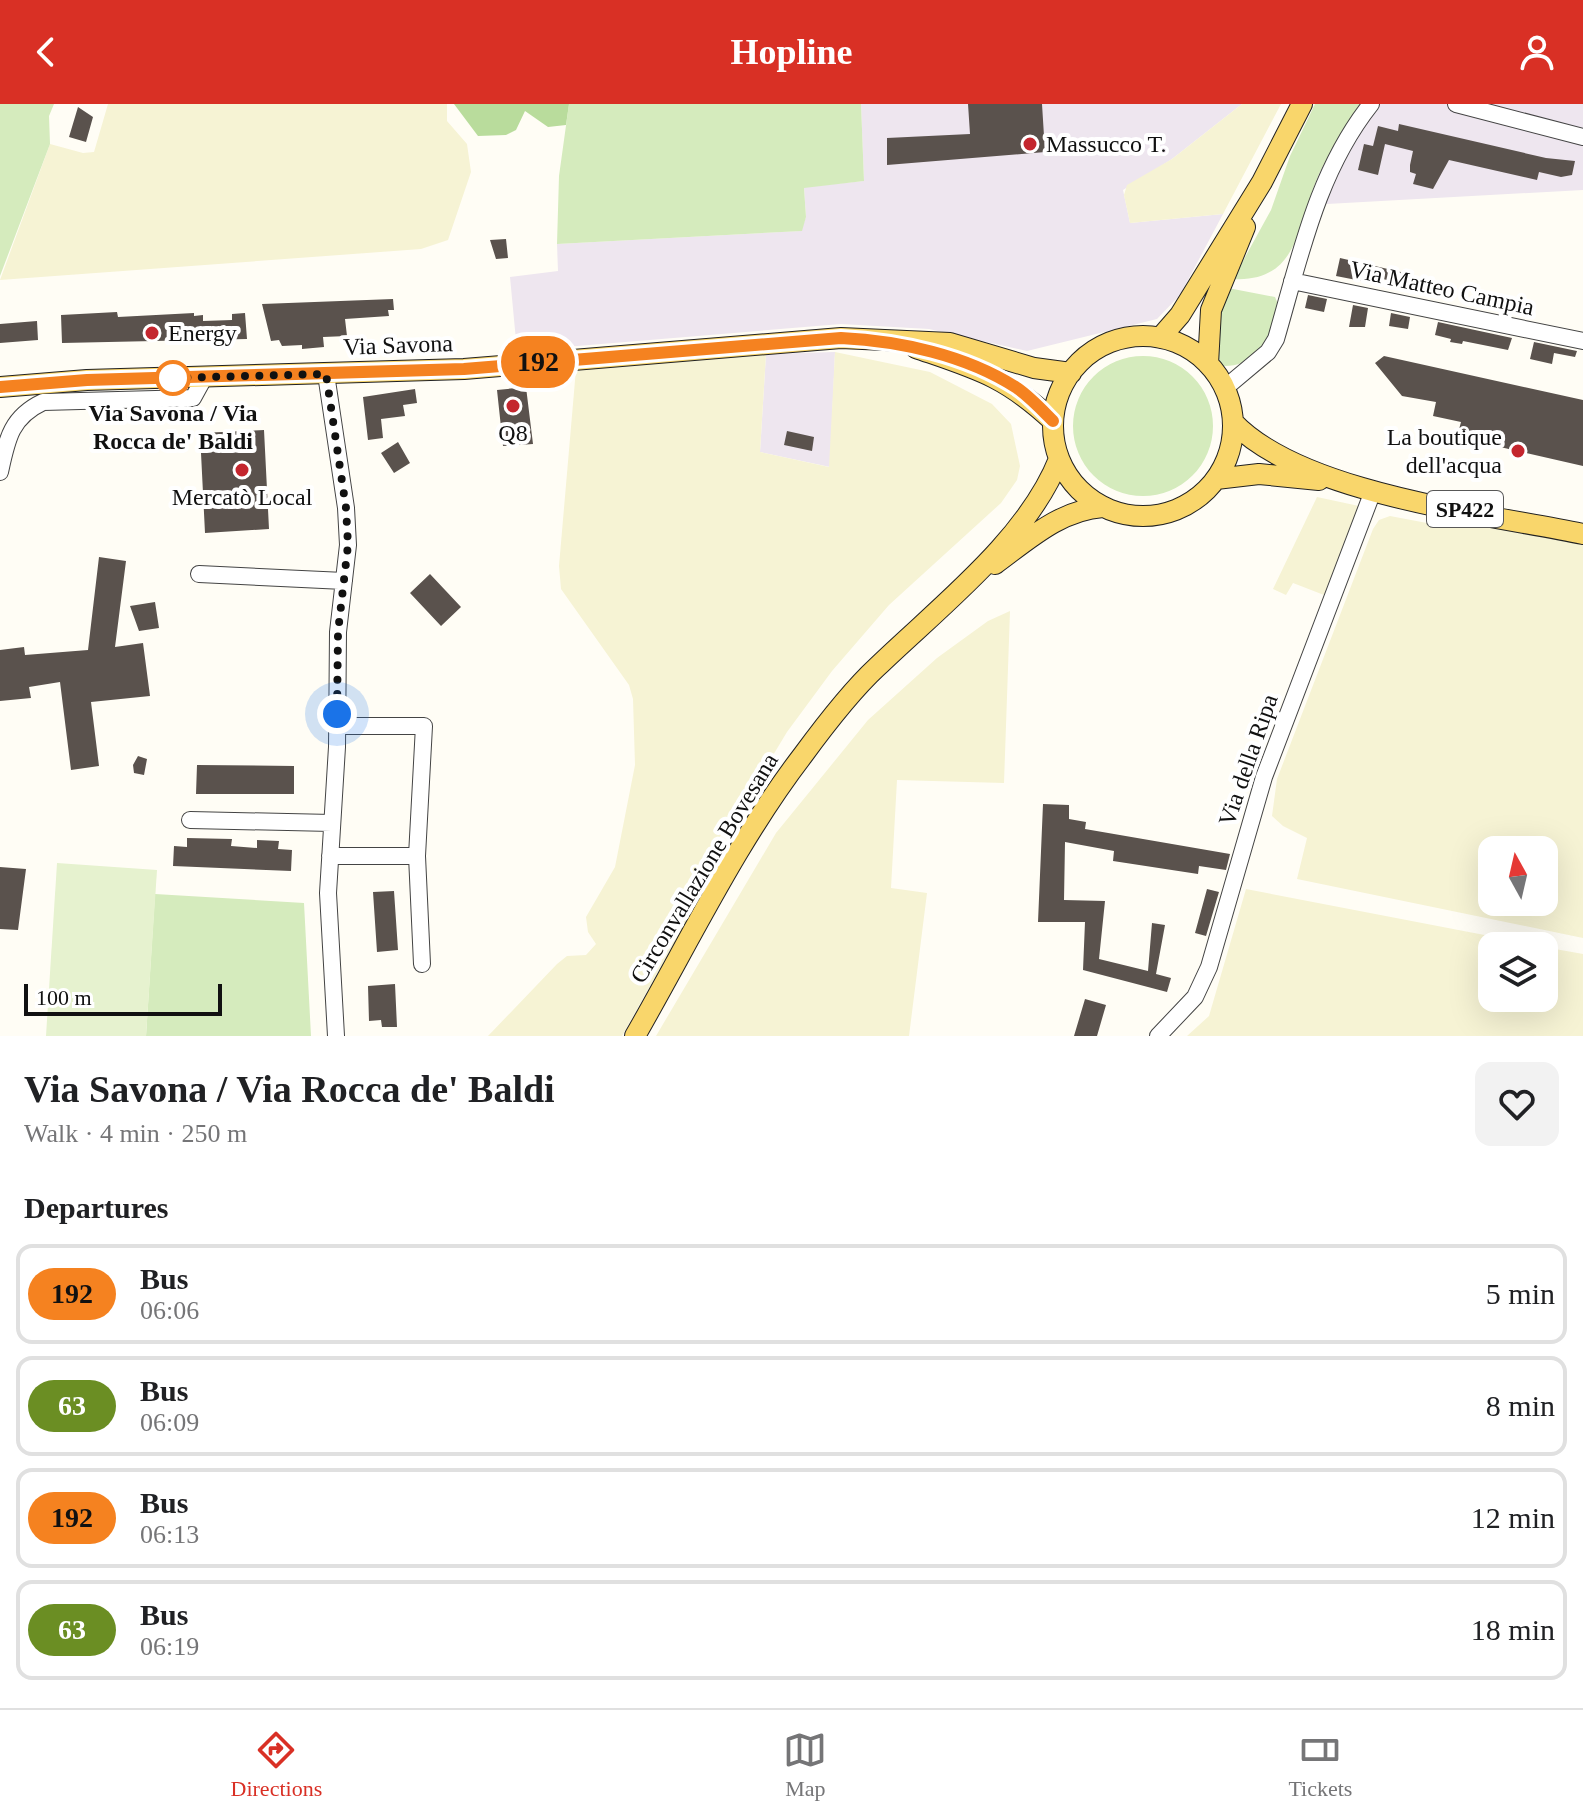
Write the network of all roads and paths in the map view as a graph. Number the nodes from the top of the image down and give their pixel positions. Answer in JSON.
{"nodes":[{"id":1,"x":1302,"y":104,"type":"edge"},
{"id":2,"x":1371,"y":104,"type":"edge"},
{"id":3,"x":1456,"y":104,"type":"edge"},
{"id":4,"x":1583,"y":137,"type":"edge"},
{"id":5,"x":1225,"y":255,"type":"junction"},
{"id":6,"x":1292,"y":281,"type":"junction"},
{"id":7,"x":1160,"y":338,"type":"junction"},
{"id":8,"x":893,"y":340,"type":"junction"},
{"id":9,"x":1583,"y":341,"type":"edge"},
{"id":10,"x":1208,"y":364,"type":"junction"},
{"id":11,"x":1071,"y":373,"type":"junction"},
{"id":12,"x":326,"y":374,"type":"junction"},
{"id":13,"x":204,"y":378,"type":"junction"},
{"id":14,"x":0,"y":387,"type":"edge"},
{"id":15,"x":1225,"y":388,"type":"junction"},
{"id":16,"x":0,"y":417,"type":"edge"},
{"id":17,"x":1053,"y":421,"type":"junction"},
{"id":18,"x":1233,"y":422,"type":"junction"},
{"id":19,"x":4,"y":452,"type":"junction"},
{"id":20,"x":1059,"y":459,"type":"junction"},
{"id":21,"x":0,"y":472,"type":"edge"},
{"id":22,"x":1216,"y":479,"type":"junction"},
{"id":23,"x":1347,"y":483,"type":"junction"},
{"id":24,"x":1373,"y":491,"type":"junction"},
{"id":25,"x":1103,"y":507,"type":"junction"},
{"id":26,"x":1583,"y":534,"type":"edge"},
{"id":27,"x":199,"y":574,"type":"dead end"},
{"id":28,"x":344,"y":581,"type":"junction"},
{"id":29,"x":956,"y":593,"type":"junction"},
{"id":30,"x":337,"y":726,"type":"junction"},
{"id":31,"x":190,"y":820,"type":"dead end"},
{"id":32,"x":332,"y":823,"type":"junction"},
{"id":33,"x":330,"y":856,"type":"junction"},
{"id":34,"x":417,"y":856,"type":"junction"},
{"id":35,"x":422,"y":964,"type":"dead end"},
{"id":36,"x":336,"y":1036,"type":"edge"},
{"id":37,"x":635,"y":1036,"type":"edge"},
{"id":38,"x":1158,"y":1036,"type":"edge"}],
"edges":[{"from":1,"to":5,"type":"main road"},
{"from":2,"to":6,"type":"street"},
{"from":3,"to":4,"type":"street"},
{"from":5,"to":7,"type":"main road"},
{"from":5,"to":10,"type":"main road"},
{"from":6,"to":9,"type":"street","name":"Via Matteo Campia"},
{"from":6,"to":15,"type":"street"},
{"from":7,"to":10,"type":"main road"},
{"from":7,"to":11,"type":"main road"},
{"from":8,"to":11,"type":"main road","name":"Via Savona"},
{"from":8,"to":12,"type":"main road","name":"Via Savona"},
{"from":8,"to":17,"type":"main road","name":"Via Savona"},
{"from":10,"to":15,"type":"main road"},
{"from":11,"to":17,"type":"main road"},
{"from":12,"to":13,"type":"main road","name":"Via Savona"},
{"from":12,"to":28,"type":"street"},
{"from":13,"to":14,"type":"main road","name":"Via Savona"},
{"from":13,"to":19,"type":"street"},
{"from":15,"to":18,"type":"main road"},
{"from":16,"to":19,"type":"street"},
{"from":17,"to":20,"type":"main road"},
{"from":18,"to":22,"type":"main road"},
{"from":18,"to":23,"type":"main road","number":"SP422"},
{"from":19,"to":21,"type":"street"},
{"from":20,"to":25,"type":"main road"},
{"from":20,"to":29,"type":"main road","name":"Circonvallazione Bovesana"},
{"from":22,"to":23,"type":"main road","number":"SP422"},
{"from":22,"to":25,"type":"main road"},
{"from":23,"to":24,"type":"main road","number":"SP422"},
{"from":24,"to":26,"type":"main road","number":"SP422"},
{"from":24,"to":38,"type":"street","name":"Via della Ripa"},
{"from":25,"to":29,"type":"main road","name":"Circonvallazione Bovesana"},
{"from":27,"to":28,"type":"street"},
{"from":28,"to":30,"type":"street"},
{"from":29,"to":37,"type":"main road","name":"Circonvallazione Bovesana"},
{"from":30,"to":32,"type":"street"},
{"from":30,"to":34,"type":"street"},
{"from":31,"to":32,"type":"street"},
{"from":32,"to":33,"type":"street"},
{"from":33,"to":34,"type":"street"},
{"from":33,"to":36,"type":"street"},
{"from":34,"to":35,"type":"street"}]}
